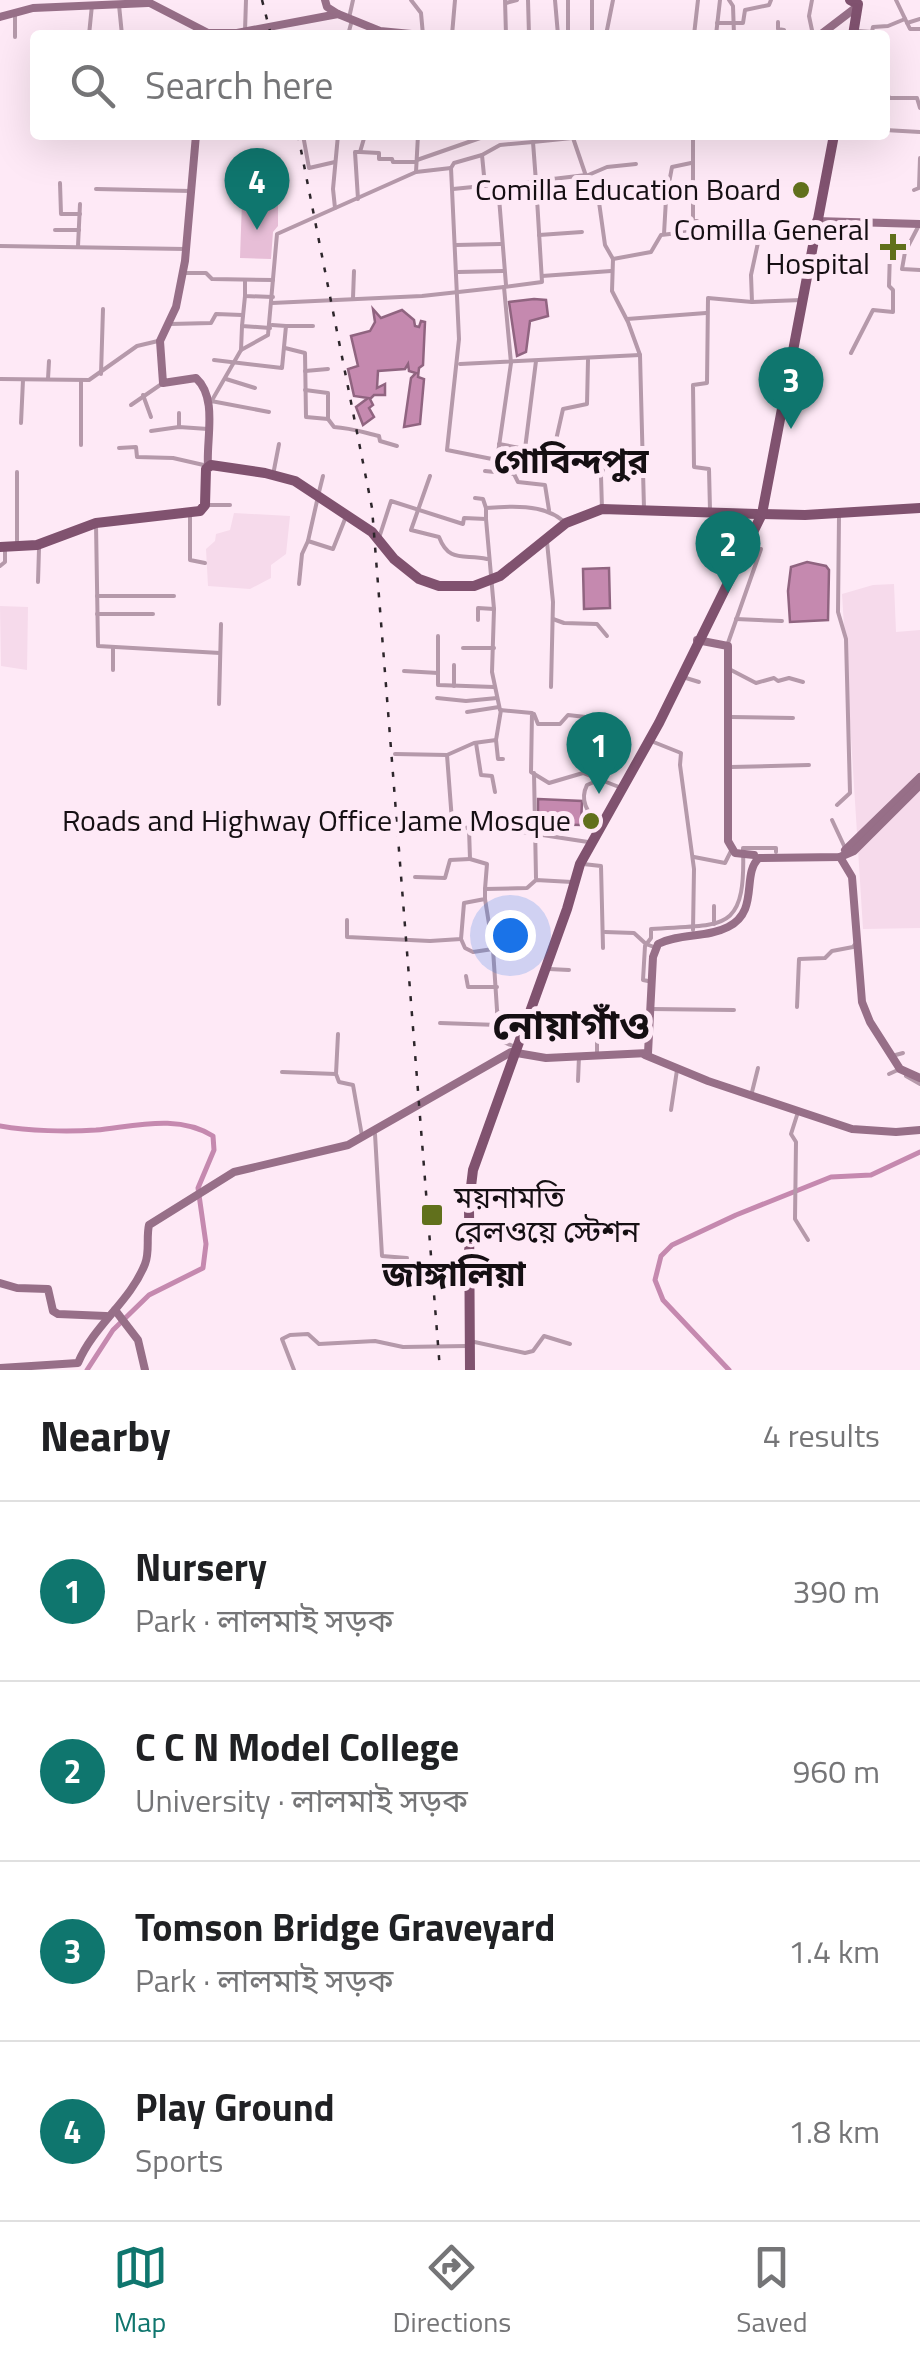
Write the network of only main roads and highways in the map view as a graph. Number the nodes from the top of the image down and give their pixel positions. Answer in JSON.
{"nodes":[{"id":1,"x":870,"y":0,"type":"edge"},
{"id":2,"x":146,"y":2,"type":"edge"},
{"id":3,"x":326,"y":3,"type":"edge"},
{"id":4,"x":33,"y":4,"type":"edge"},
{"id":5,"x":854,"y":5,"type":"edge"},
{"id":6,"x":338,"y":14,"type":"junction"},
{"id":7,"x":320,"y":16,"type":"junction"},
{"id":8,"x":0,"y":17,"type":"edge"},
{"id":9,"x":196,"y":30,"type":"edge"},
{"id":10,"x":253,"y":30,"type":"edge"},
{"id":11,"x":381,"y":30,"type":"edge"},
{"id":12,"x":823,"y":30,"type":"edge"},
{"id":13,"x":853,"y":30,"type":"edge"},
{"id":14,"x":196,"y":140,"type":"edge"},
{"id":15,"x":833,"y":140,"type":"edge"},
{"id":16,"x":816,"y":223,"type":"junction"},
{"id":17,"x":920,"y":224,"type":"edge"},
{"id":18,"x":208,"y":466,"type":"junction"},
{"id":19,"x":920,"y":508,"type":"edge"},
{"id":20,"x":760,"y":512,"type":"junction"},
{"id":21,"x":7,"y":547,"type":"edge"},
{"id":22,"x":698,"y":641,"type":"junction"},
{"id":23,"x":648,"y":740,"type":"junction"},
{"id":24,"x":920,"y":776,"type":"edge"},
{"id":25,"x":920,"y":785,"type":"edge"},
{"id":26,"x":620,"y":787,"type":"junction"},
{"id":27,"x":843,"y":853,"type":"junction"},
{"id":28,"x":754,"y":855,"type":"junction"},
{"id":29,"x":572,"y":882,"type":"junction"},
{"id":30,"x":693,"y":931,"type":"junction"},
{"id":31,"x":651,"y":946,"type":"junction"},
{"id":32,"x":650,"y":993,"type":"junction"},
{"id":33,"x":513,"y":1049,"type":"junction"},
{"id":34,"x":644,"y":1053,"type":"junction"},
{"id":35,"x":920,"y":1081,"type":"edge"},
{"id":36,"x":920,"y":1130,"type":"edge"},
{"id":37,"x":0,"y":1283,"type":"edge"},
{"id":38,"x":120,"y":1315,"type":"junction"},
{"id":39,"x":108,"y":1316,"type":"junction"},
{"id":40,"x":0,"y":1368,"type":"edge"},
{"id":41,"x":145,"y":1370,"type":"edge"},
{"id":42,"x":468,"y":1370,"type":"edge"}],
"edges":[{"from":1,"to":5,"type":"main road"},
{"from":2,"to":4,"type":"main road"},
{"from":2,"to":9,"type":"main road"},
{"from":3,"to":6,"type":"main road"},
{"from":3,"to":7,"type":"main road"},
{"from":4,"to":8,"type":"main road"},
{"from":5,"to":12,"type":"main road"},
{"from":5,"to":13,"type":"main road"},
{"from":6,"to":7,"type":"main road"},
{"from":6,"to":11,"type":"main road"},
{"from":7,"to":10,"type":"main road"},
{"from":14,"to":18,"type":"main road"},
{"from":15,"to":16,"type":"main road"},
{"from":16,"to":17,"type":"main road"},
{"from":16,"to":20,"type":"main road"},
{"from":18,"to":20,"type":"main road"},
{"from":18,"to":21,"type":"main road"},
{"from":19,"to":20,"type":"main road"},
{"from":20,"to":22,"type":"main road"},
{"from":22,"to":23,"type":"main road"},
{"from":22,"to":23,"type":"main road"},
{"from":22,"to":28,"type":"main road"},
{"from":23,"to":26,"type":"main road"},
{"from":24,"to":27,"type":"main road"},
{"from":25,"to":27,"type":"main road"},
{"from":26,"to":29,"type":"main road"},
{"from":26,"to":29,"type":"main road"},
{"from":27,"to":28,"type":"main road"},
{"from":27,"to":30,"type":"main road"},
{"from":27,"to":35,"type":"main road"},
{"from":28,"to":30,"type":"main road"},
{"from":29,"to":33,"type":"main road"},
{"from":30,"to":31,"type":"main road"},
{"from":31,"to":32,"type":"main road"},
{"from":31,"to":32,"type":"main road"},
{"from":32,"to":34,"type":"main road"},
{"from":32,"to":34,"type":"main road"},
{"from":33,"to":34,"type":"main road"},
{"from":33,"to":38,"type":"main road"},
{"from":33,"to":42,"type":"main road"},
{"from":34,"to":36,"type":"main road"},
{"from":37,"to":39,"type":"main road"},
{"from":38,"to":39,"type":"main road"},
{"from":38,"to":41,"type":"main road"},
{"from":39,"to":40,"type":"main road"}]}
